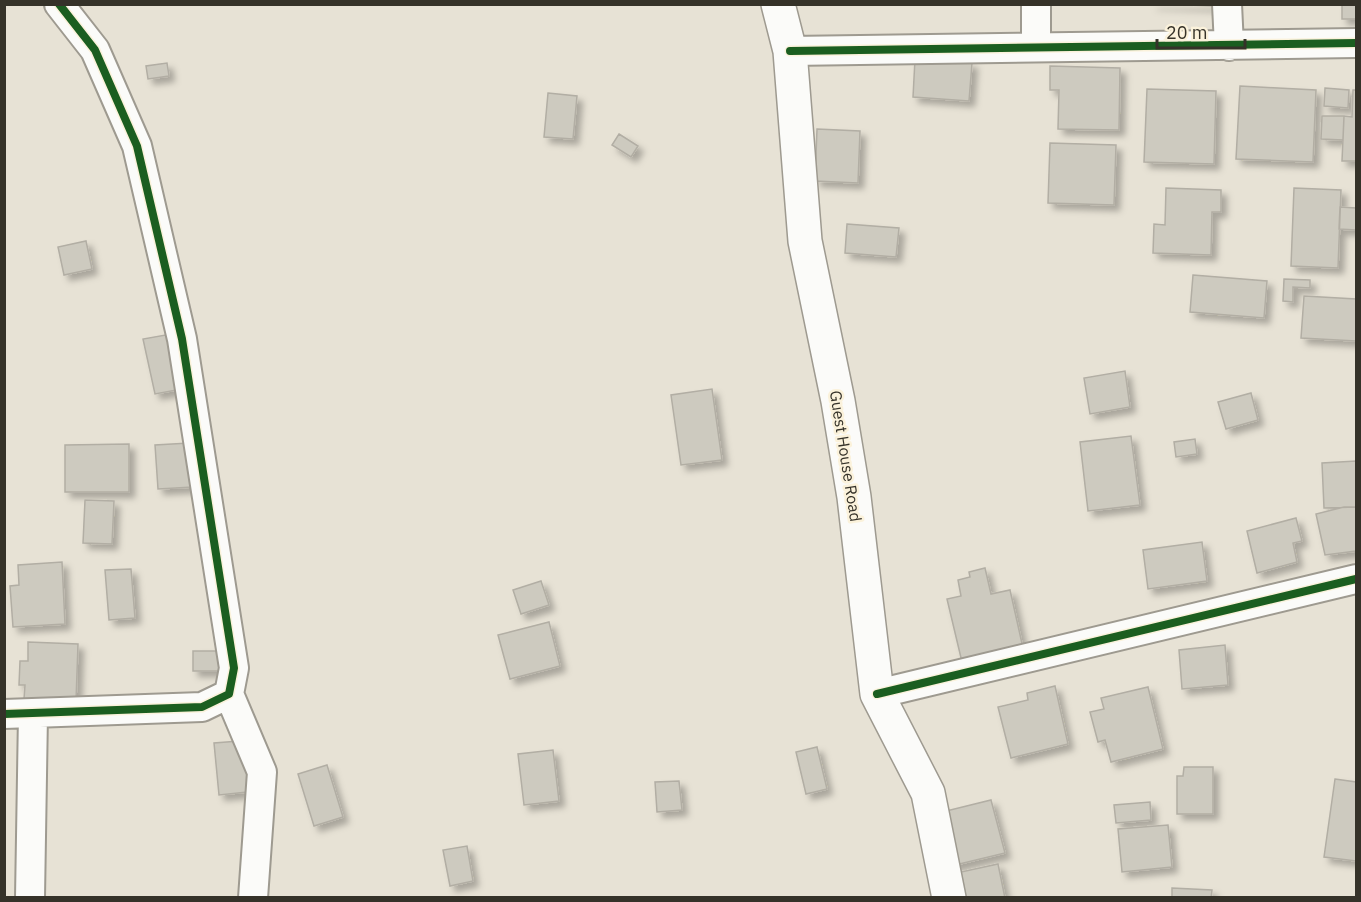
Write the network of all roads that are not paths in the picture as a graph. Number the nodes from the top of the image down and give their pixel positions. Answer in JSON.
{"nodes":[{"id":1,"x":59,"y":4,"type":"edge"},
{"id":2,"x":778,"y":4,"type":"edge"},
{"id":3,"x":1036,"y":4,"type":"edge"},
{"id":4,"x":1227,"y":4,"type":"edge"},
{"id":5,"x":1356,"y":43,"type":"edge"},
{"id":6,"x":1036,"y":46,"type":"junction"},
{"id":7,"x":1229,"y":46,"type":"junction"},
{"id":8,"x":790,"y":51,"type":"junction"},
{"id":9,"x":1356,"y":579,"type":"edge"},
{"id":10,"x":877,"y":693,"type":"junction"},
{"id":11,"x":229,"y":694,"type":"junction"},
{"id":12,"x":4,"y":714,"type":"edge"},
{"id":13,"x":33,"y":714,"type":"junction"},
{"id":14,"x":30,"y":897,"type":"edge"},
{"id":15,"x":253,"y":897,"type":"edge"},
{"id":16,"x":949,"y":897,"type":"edge"}],
"edges":[{"from":1,"to":11,"type":"street"},
{"from":2,"to":8,"type":"main road","name":"Guest House Road"},
{"from":3,"to":6,"type":"street"},
{"from":4,"to":7,"type":"street"},
{"from":5,"to":7,"type":"street"},
{"from":6,"to":7,"type":"street"},
{"from":6,"to":8,"type":"street"},
{"from":8,"to":10,"type":"main road","name":"Guest House Road"},
{"from":9,"to":10,"type":"street"},
{"from":10,"to":16,"type":"main road","name":"Guest House Road"},
{"from":11,"to":13,"type":"street"},
{"from":11,"to":15,"type":"street"},
{"from":12,"to":13,"type":"street"},
{"from":13,"to":14,"type":"street"}]}
